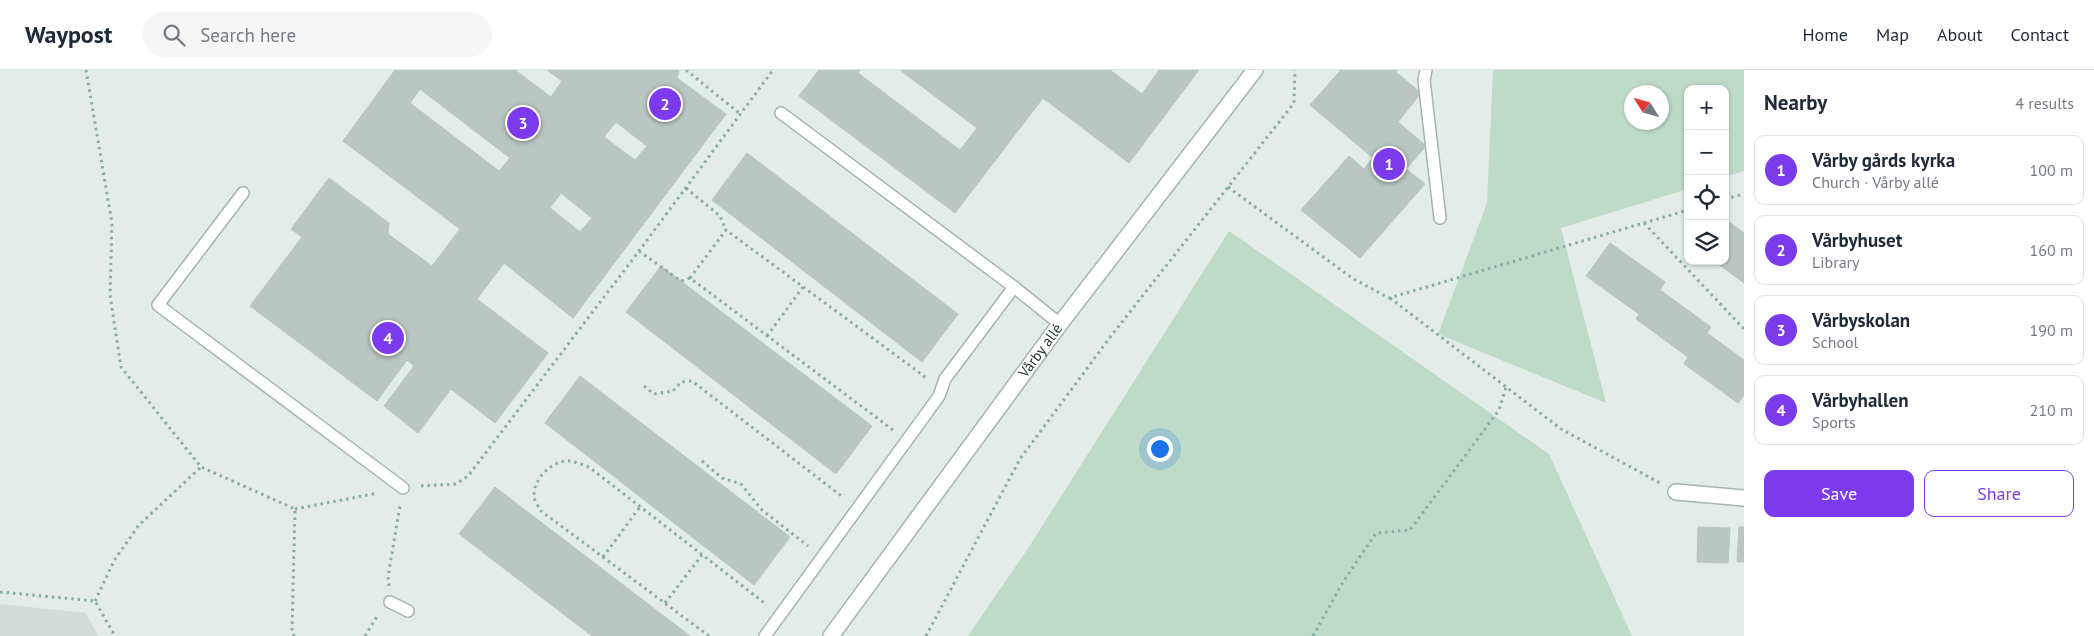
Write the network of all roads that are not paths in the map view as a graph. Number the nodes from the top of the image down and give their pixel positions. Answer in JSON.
{"nodes":[{"id":1,"x":1255,"y":70,"type":"edge"},
{"id":2,"x":1426,"y":70,"type":"edge"},
{"id":3,"x":781,"y":113,"type":"dead end"},
{"id":4,"x":243,"y":192,"type":"dead end"},
{"id":5,"x":1440,"y":218,"type":"dead end"},
{"id":6,"x":1014,"y":287,"type":"junction"},
{"id":7,"x":1060,"y":324,"type":"junction"},
{"id":8,"x":403,"y":488,"type":"road end"},
{"id":9,"x":1676,"y":492,"type":"road end"},
{"id":10,"x":1744,"y":498,"type":"edge"},
{"id":11,"x":390,"y":602,"type":"road end"},
{"id":12,"x":408,"y":611,"type":"dead end"},
{"id":13,"x":765,"y":636,"type":"edge"},
{"id":14,"x":831,"y":636,"type":"edge"}],
"edges":[{"from":1,"to":7,"type":"street","name":"Vårby allé"},
{"from":2,"to":5,"type":"lane"},
{"from":3,"to":6,"type":"lane"},
{"from":4,"to":8,"type":"lane"},
{"from":6,"to":7,"type":"lane"},
{"from":6,"to":13,"type":"lane"},
{"from":7,"to":14,"type":"street","name":"Vårby allé"},
{"from":9,"to":10,"type":"street"},
{"from":11,"to":12,"type":"lane"}]}
